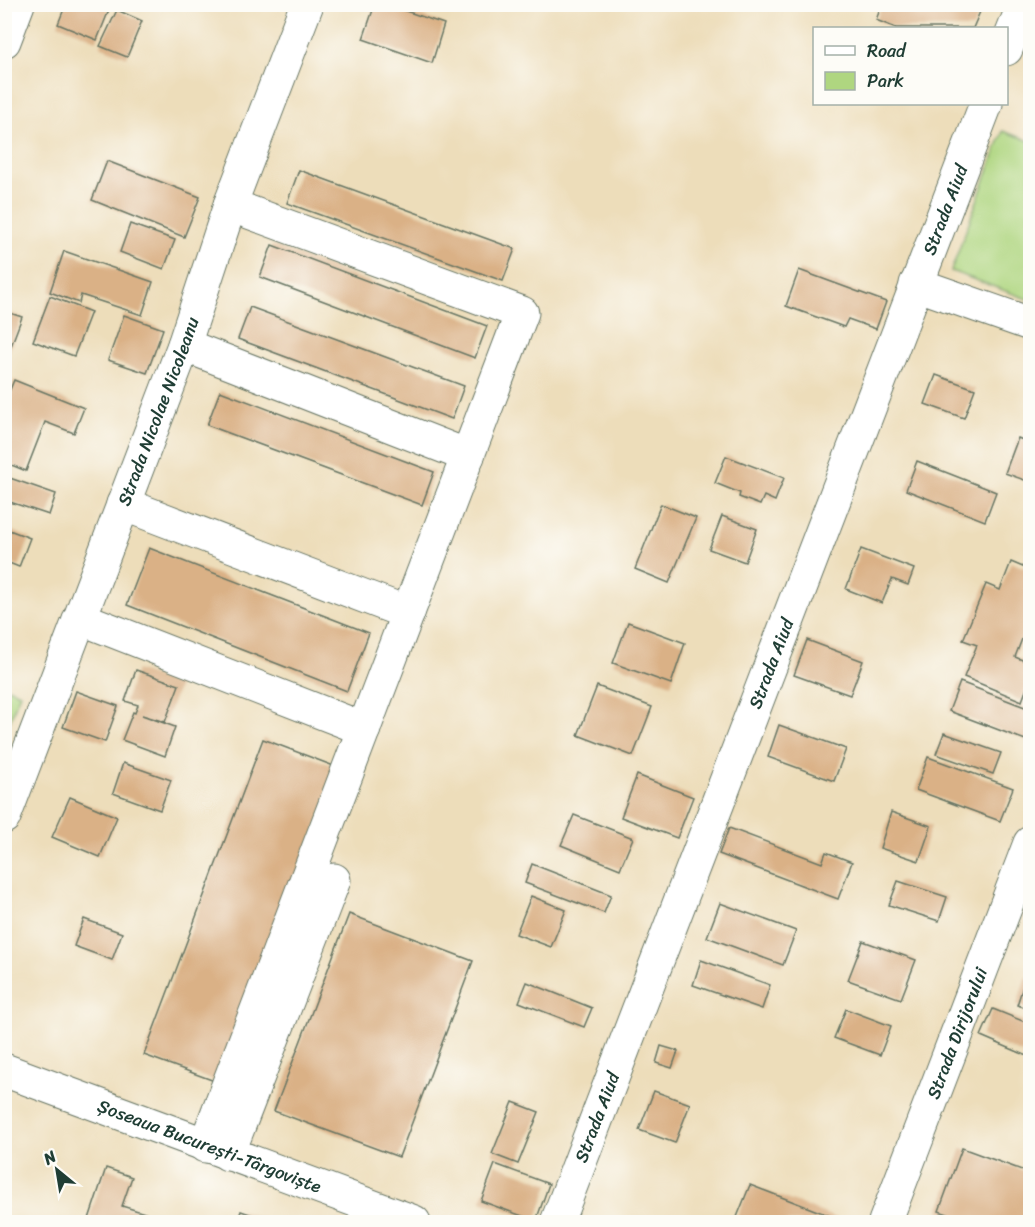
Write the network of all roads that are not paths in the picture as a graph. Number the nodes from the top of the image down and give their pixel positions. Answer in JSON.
{"nodes":[{"id":1,"x":18,"y":4,"type":"edge"},
{"id":2,"x":307,"y":4,"type":"edge"},
{"id":3,"x":1024,"y":4,"type":"edge"},
{"id":4,"x":4,"y":41,"type":"edge"},
{"id":5,"x":1008,"y":44,"type":"edge"},
{"id":6,"x":986,"y":105,"type":"edge"},
{"id":7,"x":230,"y":205,"type":"junction"},
{"id":8,"x":916,"y":284,"type":"junction"},
{"id":9,"x":1030,"y":324,"type":"edge"},
{"id":10,"x":184,"y":345,"type":"junction"},
{"id":11,"x":468,"y":456,"type":"junction"},
{"id":12,"x":123,"y":504,"type":"junction"},
{"id":13,"x":408,"y":613,"type":"junction"},
{"id":14,"x":80,"y":618,"type":"junction"},
{"id":15,"x":364,"y":729,"type":"junction"},
{"id":16,"x":4,"y":817,"type":"edge"},
{"id":17,"x":1030,"y":843,"type":"edge"},
{"id":18,"x":334,"y":880,"type":"dead end"},
{"id":19,"x":4,"y":1070,"type":"edge"},
{"id":20,"x":217,"y":1150,"type":"junction"},
{"id":21,"x":414,"y":1222,"type":"edge"},
{"id":22,"x":557,"y":1222,"type":"edge"},
{"id":23,"x":885,"y":1222,"type":"edge"}],
"edges":[{"from":1,"to":4,"type":"street"},
{"from":2,"to":7,"type":"street","name":"Strada Nicolae Nicoleanu"},
{"from":3,"to":5,"type":"street"},
{"from":6,"to":8,"type":"street","name":"Strada Aiud"},
{"from":7,"to":10,"type":"street","name":"Strada Nicolae Nicoleanu"},
{"from":7,"to":11,"type":"street"},
{"from":8,"to":9,"type":"street"},
{"from":8,"to":22,"type":"street","name":"Strada Aiud"},
{"from":10,"to":11,"type":"street"},
{"from":10,"to":12,"type":"street","name":"Strada Nicolae Nicoleanu"},
{"from":11,"to":13,"type":"street"},
{"from":12,"to":13,"type":"street"},
{"from":12,"to":14,"type":"street","name":"Strada Nicolae Nicoleanu"},
{"from":13,"to":15,"type":"street"},
{"from":14,"to":15,"type":"street"},
{"from":14,"to":16,"type":"street","name":"Strada Nicolae Nicoleanu"},
{"from":15,"to":20,"type":"street"},
{"from":17,"to":23,"type":"street","name":"Strada Dirijorului"},
{"from":18,"to":20,"type":"street"},
{"from":19,"to":20,"type":"street","name":"Șoseaua București-Târgoviște"},
{"from":20,"to":21,"type":"street","name":"Șoseaua București-Târgoviște"}]}
